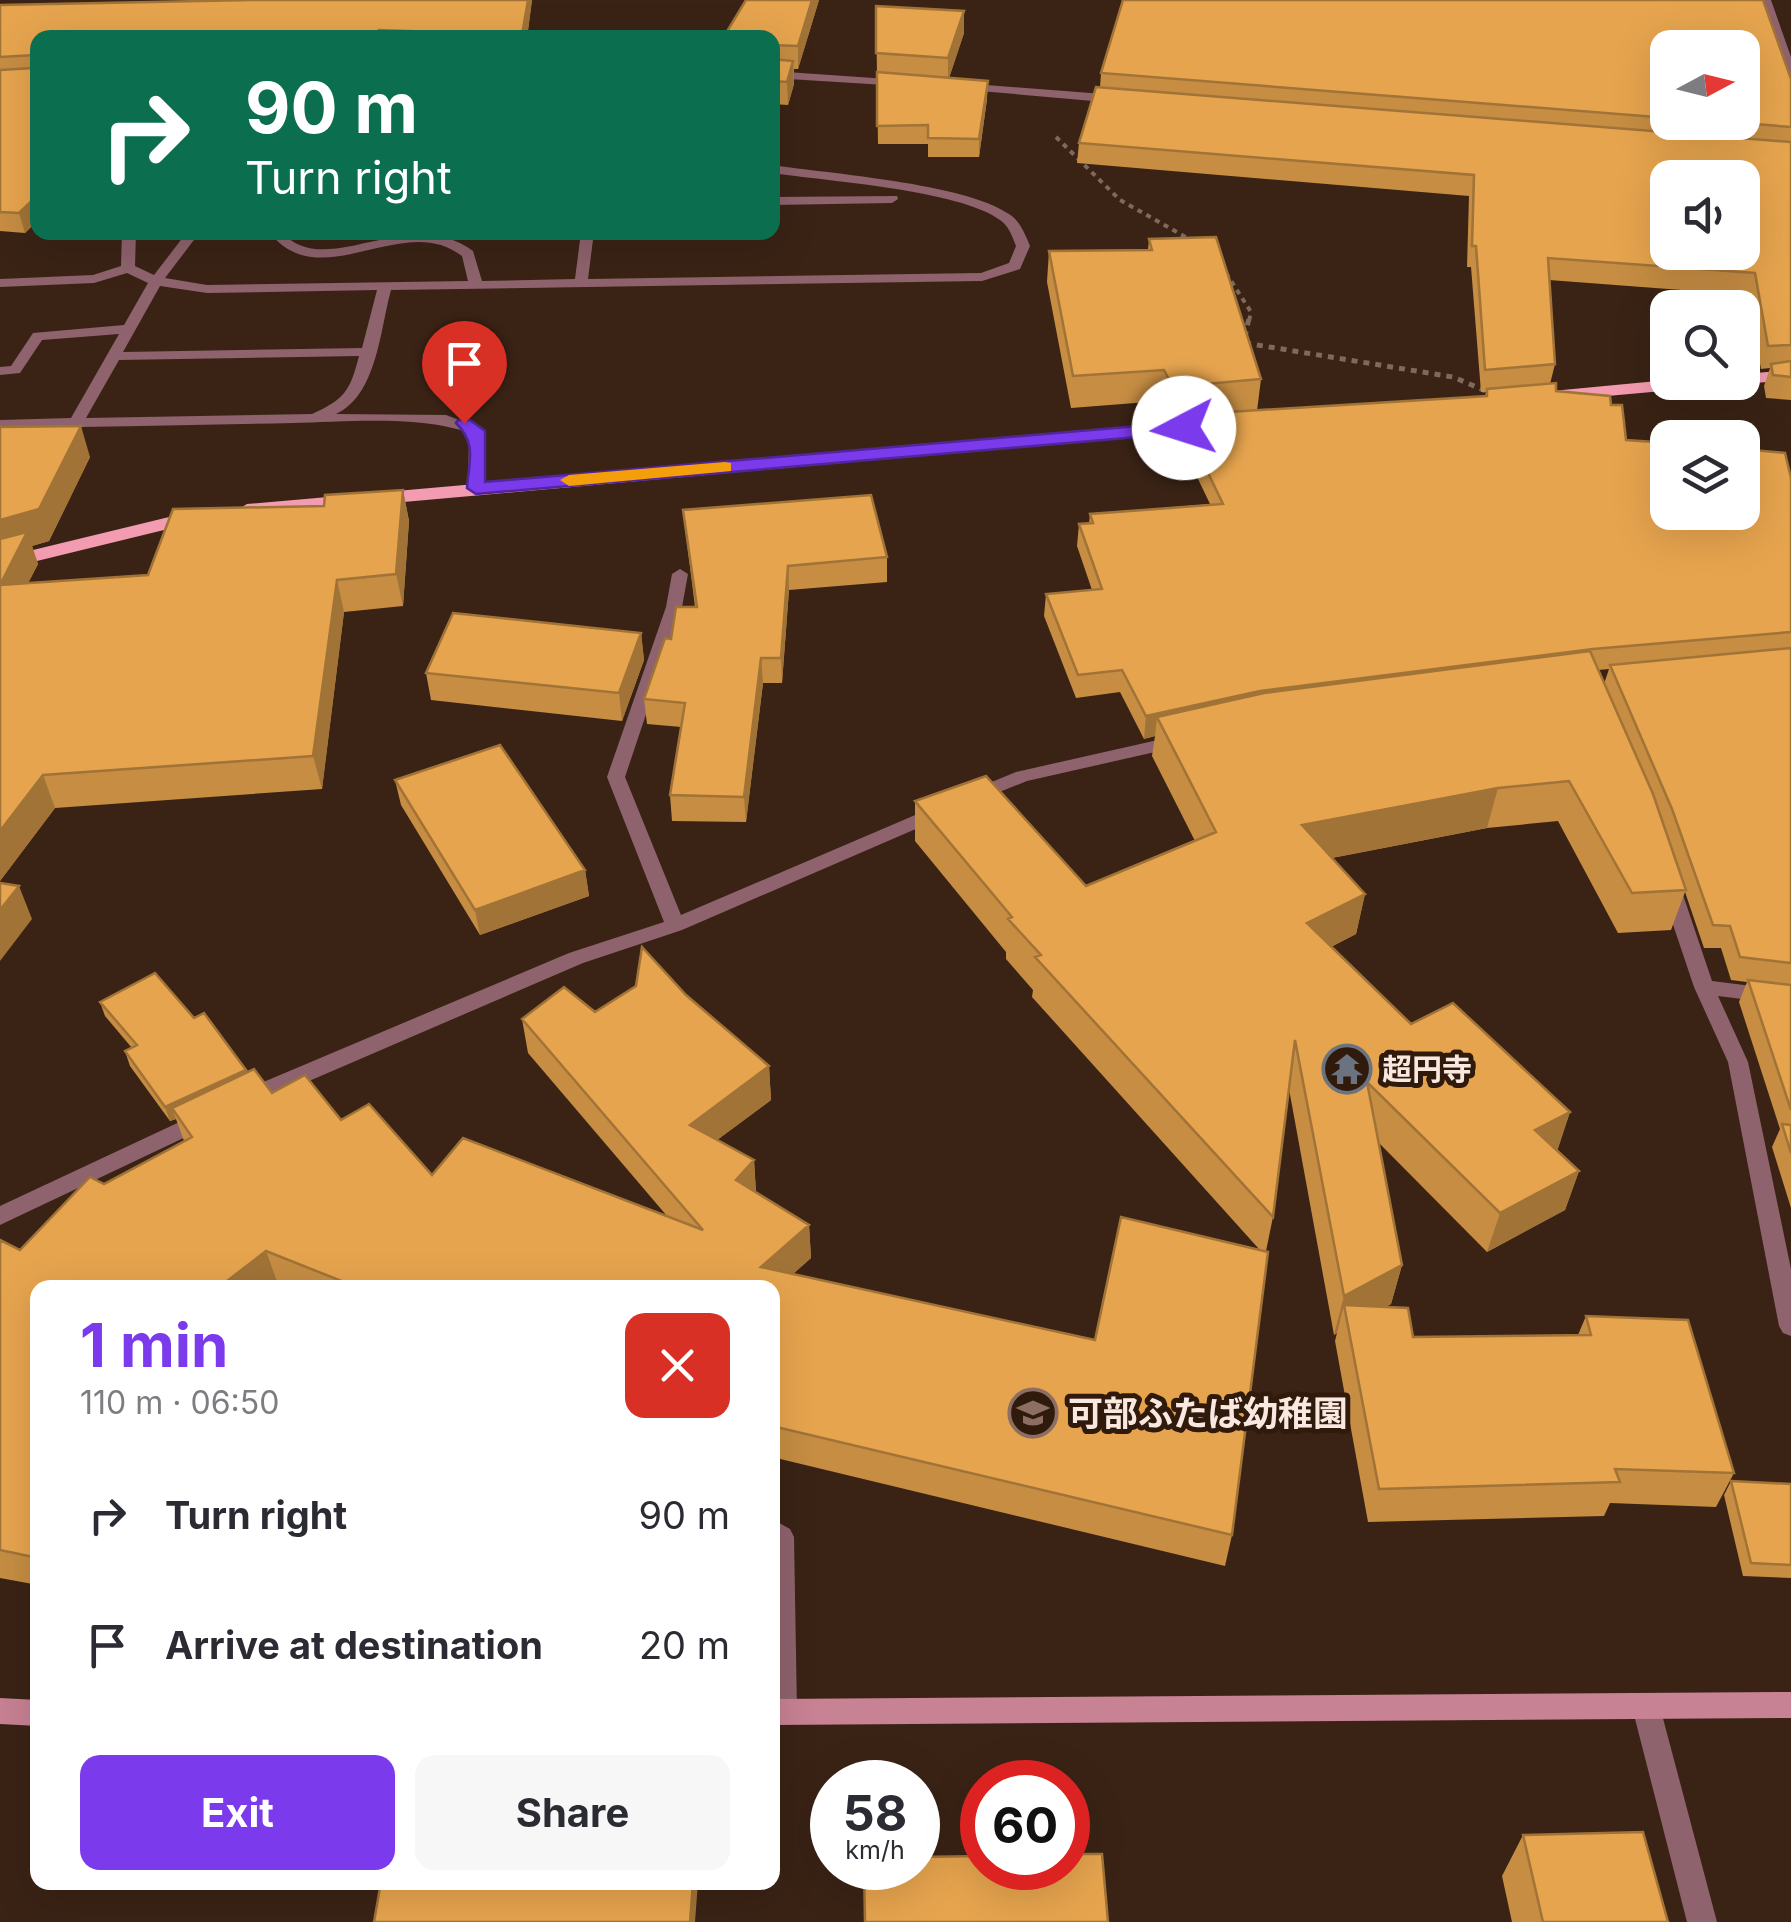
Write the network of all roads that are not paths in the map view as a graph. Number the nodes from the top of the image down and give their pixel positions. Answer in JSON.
{"nodes":[{"id":1,"x":1766,"y":0,"type":"edge"},
{"id":2,"x":1791,"y":74,"type":"edge"},
{"id":3,"x":780,"y":75,"type":"edge"},
{"id":4,"x":919,"y":84,"type":"edge"},
{"id":5,"x":939,"y":85,"type":"edge"},
{"id":6,"x":1136,"y":100,"type":"edge"},
{"id":7,"x":780,"y":170,"type":"edge"},
{"id":8,"x":949,"y":198,"type":"junction"},
{"id":9,"x":780,"y":200,"type":"edge"},
{"id":10,"x":129,"y":240,"type":"edge"},
{"id":11,"x":188,"y":240,"type":"edge"},
{"id":12,"x":281,"y":240,"type":"edge"},
{"id":13,"x":387,"y":240,"type":"edge"},
{"id":14,"x":447,"y":240,"type":"edge"},
{"id":15,"x":587,"y":240,"type":"edge"},
{"id":16,"x":128,"y":268,"type":"junction"},
{"id":17,"x":156,"y":281,"type":"junction"},
{"id":18,"x":0,"y":283,"type":"edge"},
{"id":19,"x":581,"y":283,"type":"junction"},
{"id":20,"x":476,"y":285,"type":"junction"},
{"id":21,"x":385,"y":286,"type":"junction"},
{"id":22,"x":128,"y":329,"type":"junction"},
{"id":23,"x":368,"y":352,"type":"junction"},
{"id":24,"x":112,"y":356,"type":"junction"},
{"id":25,"x":0,"y":370,"type":"edge"},
{"id":26,"x":1791,"y":375,"type":"edge"},
{"id":27,"x":1760,"y":378,"type":"edge"},
{"id":28,"x":1650,"y":387,"type":"edge"},
{"id":29,"x":1500,"y":400,"type":"edge"},
{"id":30,"x":315,"y":418,"type":"junction"},
{"id":31,"x":1244,"y":422,"type":"edge"},
{"id":32,"x":0,"y":424,"type":"edge"},
{"id":33,"x":75,"y":425,"type":"junction"},
{"id":34,"x":476,"y":488,"type":"junction"},
{"id":35,"x":0,"y":564,"type":"edge"},
{"id":36,"x":680,"y":574,"type":"dead end"},
{"id":37,"x":1202,"y":736,"type":"edge"},
{"id":38,"x":1664,"y":867,"type":"edge"},
{"id":39,"x":675,"y":925,"type":"junction"},
{"id":40,"x":1704,"y":988,"type":"junction"},
{"id":41,"x":1791,"y":998,"type":"edge"},
{"id":42,"x":0,"y":1216,"type":"edge"},
{"id":43,"x":1791,"y":1326,"type":"edge"},
{"id":44,"x":780,"y":1537,"type":"edge"},
{"id":45,"x":780,"y":1596,"type":"edge"},
{"id":46,"x":1791,"y":1704,"type":"edge"},
{"id":47,"x":1646,"y":1707,"type":"junction"},
{"id":48,"x":0,"y":1711,"type":"edge"},
{"id":49,"x":780,"y":1712,"type":"edge"},
{"id":50,"x":30,"y":1713,"type":"edge"},
{"id":51,"x":1702,"y":1922,"type":"edge"}],
"edges":[{"from":1,"to":2,"type":"street"},
{"from":3,"to":4,"type":"street"},
{"from":5,"to":6,"type":"street"},
{"from":7,"to":8,"type":"street"},
{"from":8,"to":9,"type":"street"},
{"from":8,"to":19,"type":"street"},
{"from":10,"to":16,"type":"street"},
{"from":11,"to":17,"type":"street"},
{"from":12,"to":13,"type":"street"},
{"from":14,"to":20,"type":"street"},
{"from":15,"to":19,"type":"street"},
{"from":16,"to":17,"type":"street"},
{"from":16,"to":18,"type":"street"},
{"from":17,"to":21,"type":"street"},
{"from":17,"to":22,"type":"street"},
{"from":19,"to":20,"type":"street"},
{"from":20,"to":21,"type":"street"},
{"from":21,"to":23,"type":"street"},
{"from":22,"to":24,"type":"street"},
{"from":22,"to":25,"type":"street"},
{"from":23,"to":24,"type":"street"},
{"from":23,"to":30,"type":"street"},
{"from":24,"to":33,"type":"street"},
{"from":26,"to":27,"type":"main road"},
{"from":28,"to":29,"type":"main road"},
{"from":30,"to":33,"type":"street"},
{"from":30,"to":34,"type":"street"},
{"from":31,"to":34,"type":"main road"},
{"from":32,"to":33,"type":"street"},
{"from":34,"to":35,"type":"main road"},
{"from":36,"to":39,"type":"street"},
{"from":37,"to":39,"type":"street"},
{"from":38,"to":40,"type":"street"},
{"from":39,"to":42,"type":"street"},
{"from":40,"to":41,"type":"street"},
{"from":40,"to":43,"type":"street"},
{"from":44,"to":45,"type":"street"},
{"from":46,"to":47,"type":"street"},
{"from":47,"to":49,"type":"street"},
{"from":47,"to":51,"type":"street"},
{"from":48,"to":50,"type":"street"}]}
